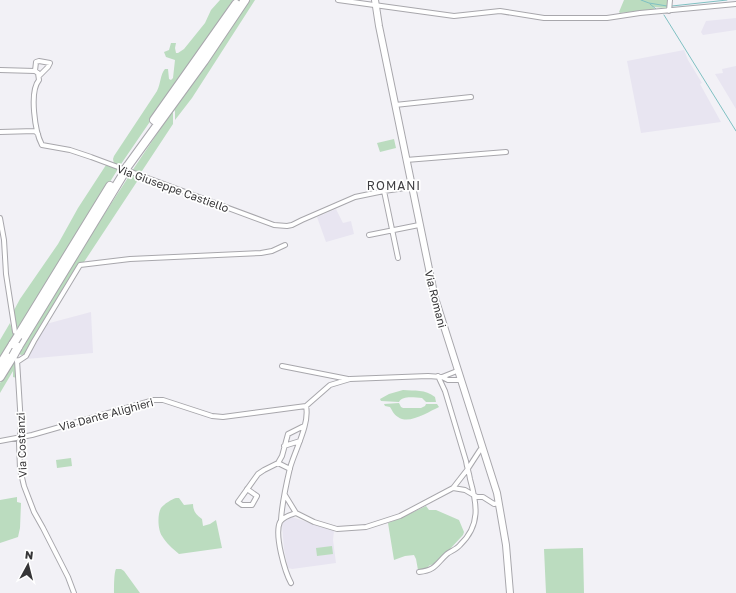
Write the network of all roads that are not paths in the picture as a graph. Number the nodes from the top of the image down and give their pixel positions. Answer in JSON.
{"nodes":[{"id":1,"x":238,"y":0,"type":"edge"},
{"id":2,"x":245,"y":0,"type":"edge"},
{"id":3,"x":338,"y":0,"type":"edge"},
{"id":4,"x":670,"y":0,"type":"edge"},
{"id":5,"x":375,"y":3,"type":"edge"},
{"id":6,"x":736,"y":4,"type":"edge"},
{"id":7,"x":669,"y":11,"type":"junction"},
{"id":8,"x":0,"y":70,"type":"edge"},
{"id":9,"x":35,"y":71,"type":"junction"},
{"id":10,"x":39,"y":76,"type":"junction"},
{"id":11,"x":471,"y":97,"type":"dead end"},
{"id":12,"x":395,"y":104,"type":"junction"},
{"id":13,"x":0,"y":132,"type":"edge"},
{"id":14,"x":38,"y":134,"type":"junction"},
{"id":15,"x":506,"y":152,"type":"dead end"},
{"id":16,"x":406,"y":160,"type":"junction"},
{"id":17,"x":123,"y":169,"type":"junction"},
{"id":18,"x":412,"y":186,"type":"junction"},
{"id":19,"x":384,"y":191,"type":"junction"},
{"id":20,"x":0,"y":218,"type":"edge"},
{"id":21,"x":419,"y":226,"type":"junction"},
{"id":22,"x":393,"y":230,"type":"junction"},
{"id":23,"x":369,"y":236,"type":"dead end"},
{"id":24,"x":285,"y":245,"type":"dead end"},
{"id":25,"x":398,"y":258,"type":"dead end"},
{"id":26,"x":16,"y":334,"type":"junction"},
{"id":27,"x":16,"y":345,"type":"junction"},
{"id":28,"x":15,"y":358,"type":"junction"},
{"id":29,"x":0,"y":365,"type":"edge"},
{"id":30,"x":282,"y":366,"type":"dead end"},
{"id":31,"x":457,"y":372,"type":"junction"},
{"id":32,"x":0,"y":377,"type":"edge"},
{"id":33,"x":440,"y":377,"type":"junction"},
{"id":34,"x":350,"y":379,"type":"junction"},
{"id":35,"x":448,"y":380,"type":"junction"},
{"id":36,"x":460,"y":380,"type":"junction"},
{"id":37,"x":445,"y":391,"type":"junction"},
{"id":38,"x":306,"y":406,"type":"junction"},
{"id":39,"x":304,"y":426,"type":"junction"},
{"id":40,"x":20,"y":438,"type":"junction"},
{"id":41,"x":0,"y":441,"type":"edge"},
{"id":42,"x":300,"y":441,"type":"junction"},
{"id":43,"x":284,"y":446,"type":"junction"},
{"id":44,"x":482,"y":449,"type":"junction"},
{"id":45,"x":278,"y":463,"type":"junction"},
{"id":46,"x":290,"y":469,"type":"junction"},
{"id":47,"x":467,"y":470,"type":"junction"},
{"id":48,"x":453,"y":488,"type":"junction"},
{"id":49,"x":247,"y":489,"type":"junction"},
{"id":50,"x":285,"y":495,"type":"junction"},
{"id":51,"x":474,"y":495,"type":"junction"},
{"id":52,"x":499,"y":503,"type":"junction"},
{"id":53,"x":296,"y":513,"type":"junction"},
{"id":54,"x":281,"y":520,"type":"junction"},
{"id":55,"x":419,"y":572,"type":"dead end"},
{"id":56,"x":291,"y":584,"type":"dead end"},
{"id":57,"x":74,"y":593,"type":"edge"},
{"id":58,"x":510,"y":593,"type":"edge"}],
"edges":[{"from":1,"to":17,"type":"highway"},
{"from":2,"to":17,"type":"highway"},
{"from":3,"to":5,"type":"street"},
{"from":4,"to":7,"type":"street"},
{"from":5,"to":7,"type":"street"},
{"from":5,"to":12,"type":"street","name":"Via Romani"},
{"from":6,"to":7,"type":"street"},
{"from":8,"to":9,"type":"street"},
{"from":9,"to":10,"type":"street"},
{"from":9,"to":10,"type":"street"},
{"from":10,"to":14,"type":"street"},
{"from":11,"to":12,"type":"street"},
{"from":12,"to":16,"type":"street","name":"Via Romani"},
{"from":13,"to":14,"type":"street"},
{"from":14,"to":19,"type":"street","name":"Via Giuseppe Castiello"},
{"from":15,"to":16,"type":"street"},
{"from":16,"to":18,"type":"street","name":"Via Romani"},
{"from":17,"to":26,"type":"highway"},
{"from":17,"to":27,"type":"highway"},
{"from":18,"to":19,"type":"street","name":"Via Giuseppe Castiello"},
{"from":18,"to":21,"type":"street","name":"Via Romani"},
{"from":19,"to":22,"type":"street"},
{"from":20,"to":26,"type":"street"},
{"from":21,"to":22,"type":"street"},
{"from":21,"to":31,"type":"street","name":"Via Romani"},
{"from":22,"to":23,"type":"street"},
{"from":22,"to":25,"type":"street"},
{"from":24,"to":28,"type":"street"},
{"from":26,"to":27,"type":"highway","bridge":true},
{"from":27,"to":28,"type":"highway","bridge":true},
{"from":27,"to":29,"type":"highway"},
{"from":28,"to":32,"type":"highway"},
{"from":28,"to":40,"type":"street","name":"Via Costanzi"},
{"from":30,"to":34,"type":"street"},
{"from":31,"to":33,"type":"street"},
{"from":31,"to":36,"type":"street","name":"Via Romani"},
{"from":33,"to":34,"type":"street"},
{"from":33,"to":35,"type":"street"},
{"from":33,"to":37,"type":"street"},
{"from":34,"to":38,"type":"street"},
{"from":35,"to":36,"type":"street"},
{"from":35,"to":37,"type":"street"},
{"from":36,"to":44,"type":"street","name":"Via Romani"},
{"from":37,"to":47,"type":"street"},
{"from":38,"to":39,"type":"street"},
{"from":38,"to":40,"type":"street","name":"Via Dante Alighieri"},
{"from":39,"to":42,"type":"street"},
{"from":39,"to":43,"type":"street"},
{"from":40,"to":41,"type":"street","name":"Via Dante Alighieri"},
{"from":40,"to":57,"type":"street","name":"Via Costanzi"},
{"from":42,"to":43,"type":"street"},
{"from":42,"to":46,"type":"street"},
{"from":43,"to":45,"type":"street"},
{"from":44,"to":47,"type":"street"},
{"from":44,"to":52,"type":"street","name":"Via Romani"},
{"from":45,"to":46,"type":"street"},
{"from":45,"to":49,"type":"street"},
{"from":46,"to":50,"type":"street"},
{"from":47,"to":48,"type":"street"},
{"from":47,"to":51,"type":"street"},
{"from":48,"to":51,"type":"street"},
{"from":48,"to":53,"type":"street"},
{"from":49,"to":49,"type":"street"},
{"from":50,"to":53,"type":"street"},
{"from":50,"to":54,"type":"street"},
{"from":51,"to":52,"type":"street"},
{"from":51,"to":55,"type":"street"},
{"from":52,"to":58,"type":"street","name":"Via Romani"},
{"from":53,"to":54,"type":"street"},
{"from":54,"to":56,"type":"street"}]}
